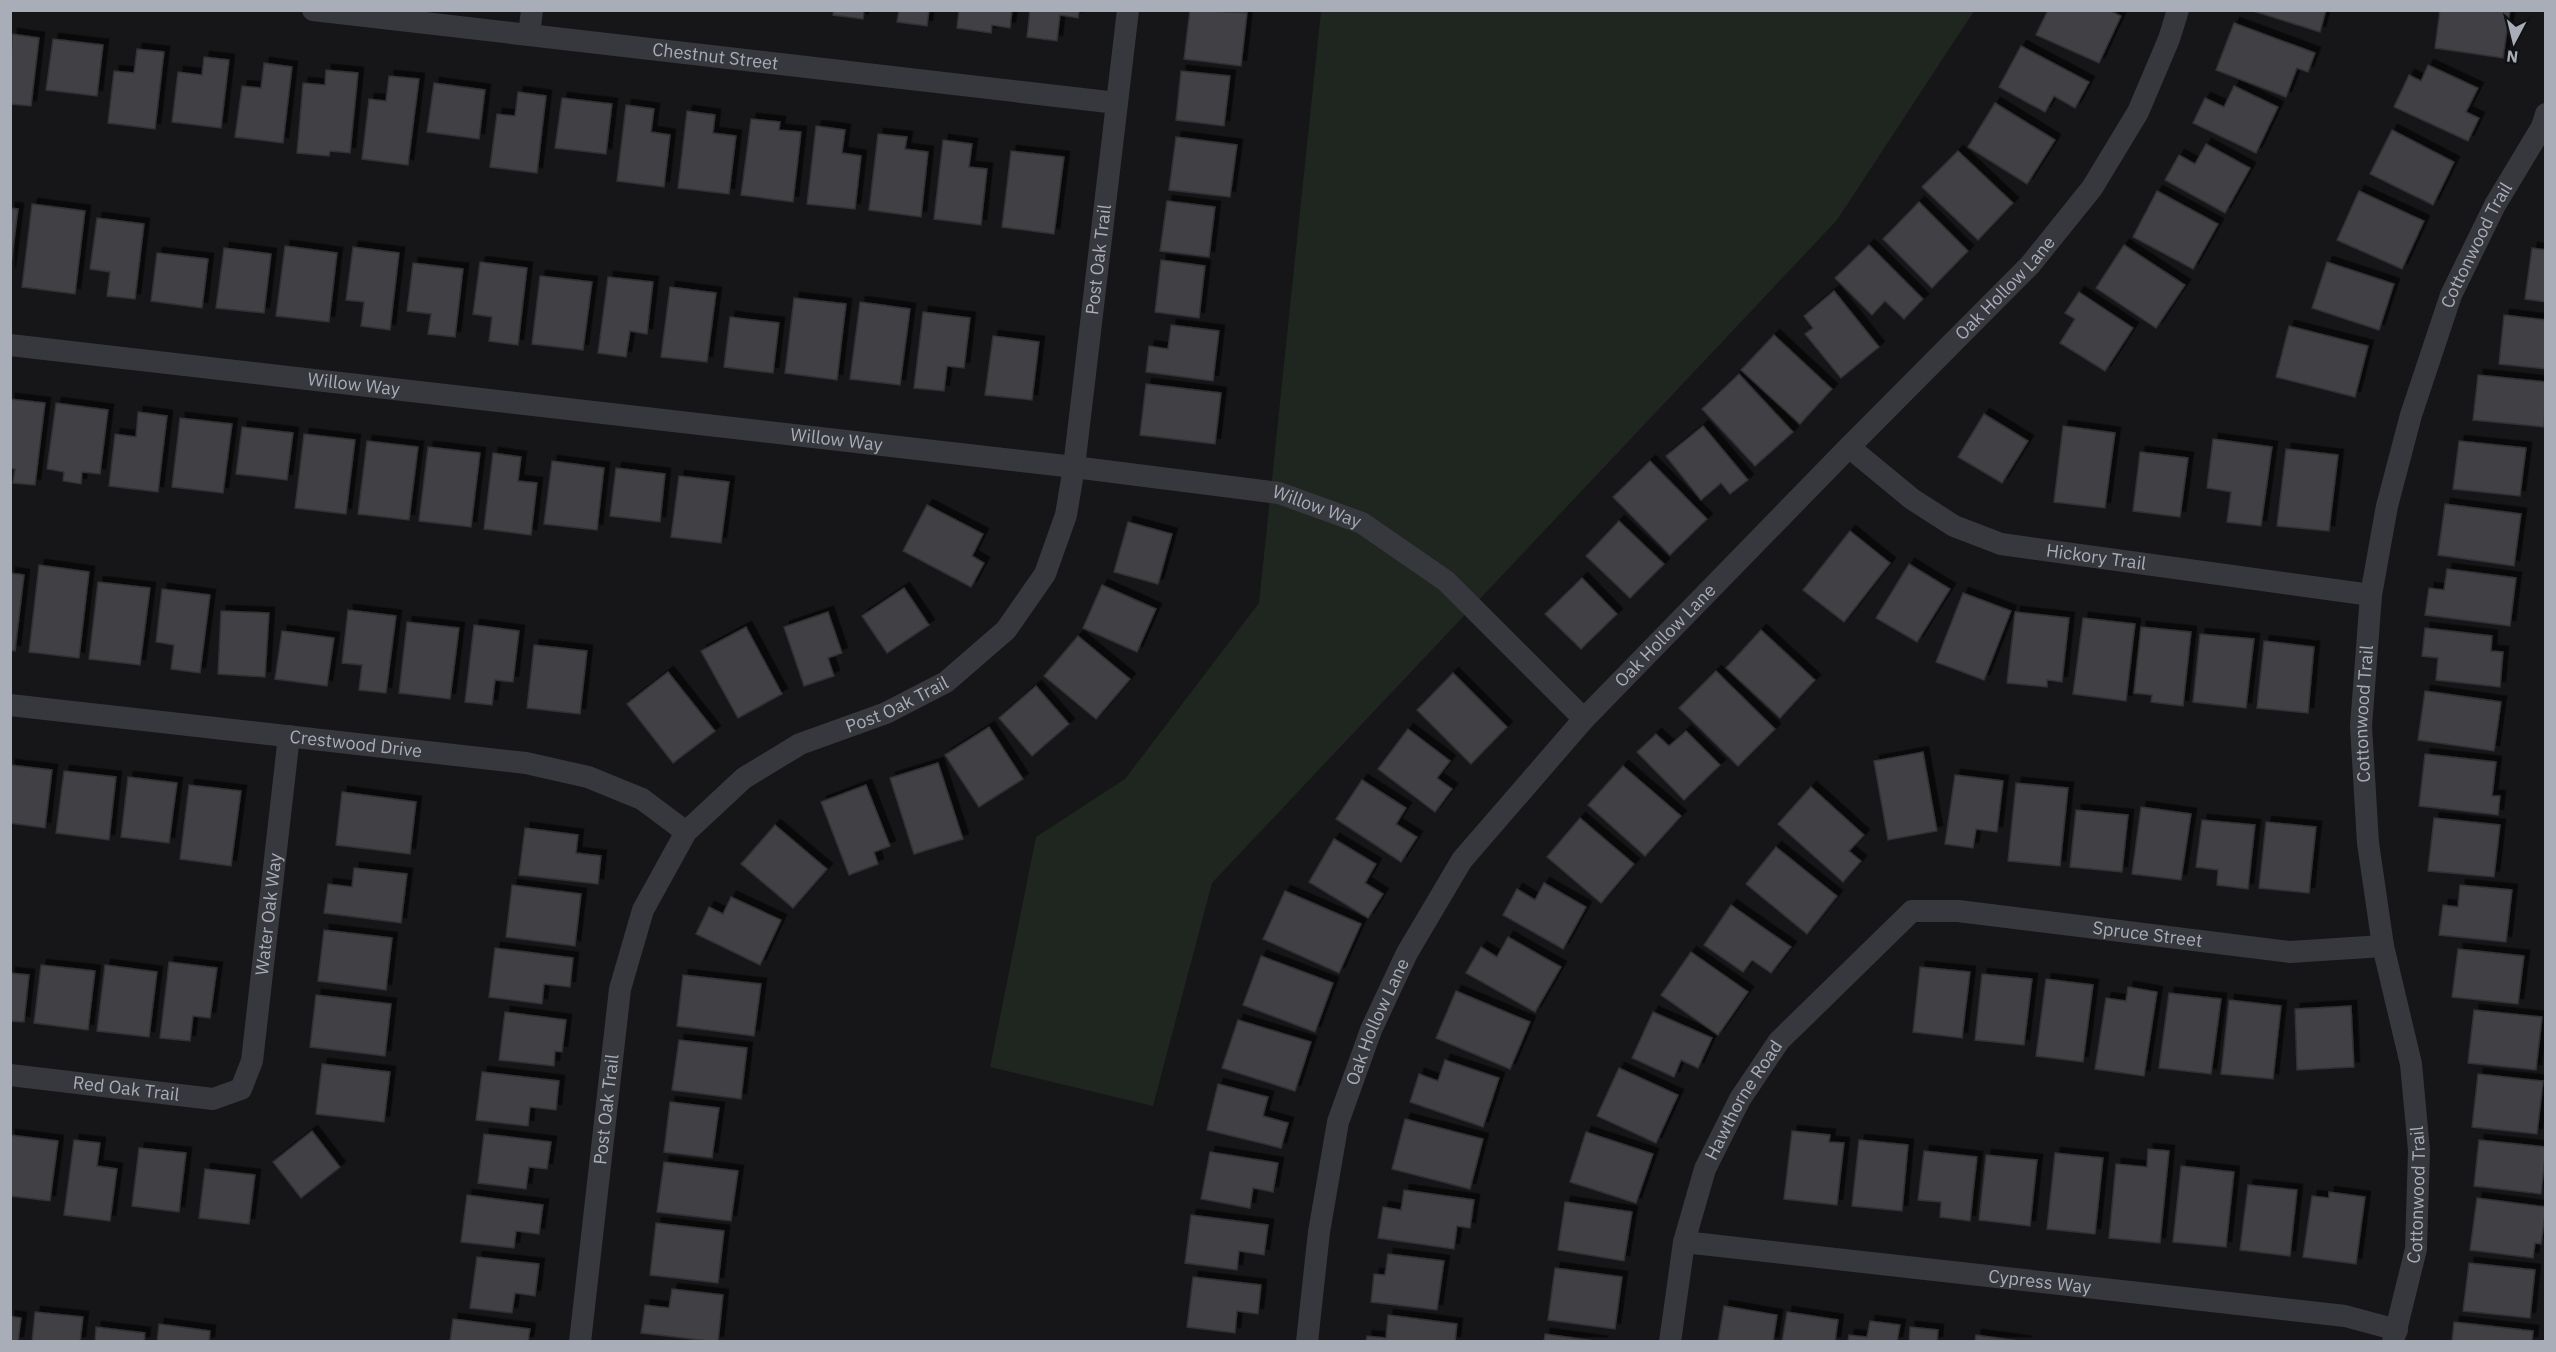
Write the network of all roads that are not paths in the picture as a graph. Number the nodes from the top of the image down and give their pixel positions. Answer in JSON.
{"nodes":[{"id":1,"x":313,"y":10,"type":"edge"},
{"id":2,"x":532,"y":10,"type":"edge"},
{"id":3,"x":1128,"y":10,"type":"edge"},
{"id":4,"x":2178,"y":10,"type":"edge"},
{"id":5,"x":529,"y":35,"type":"junction"},
{"id":6,"x":1117,"y":103,"type":"junction"},
{"id":7,"x":2546,"y":114,"type":"edge"},
{"id":8,"x":10,"y":345,"type":"edge"},
{"id":9,"x":1849,"y":447,"type":"junction"},
{"id":10,"x":1074,"y":467,"type":"junction"},
{"id":11,"x":2371,"y":595,"type":"junction"},
{"id":12,"x":10,"y":705,"type":"edge"},
{"id":13,"x":1584,"y":719,"type":"junction"},
{"id":14,"x":289,"y":736,"type":"junction"},
{"id":15,"x":686,"y":832,"type":"junction"},
{"id":16,"x":1912,"y":911,"type":"joint"},
{"id":17,"x":2383,"y":946,"type":"junction"},
{"id":18,"x":10,"y":1075,"type":"edge"},
{"id":19,"x":241,"y":1089,"type":"joint"},
{"id":20,"x":1683,"y":1242,"type":"junction"},
{"id":21,"x":2395,"y":1336,"type":"edge"},
{"id":22,"x":580,"y":1341,"type":"edge"},
{"id":23,"x":1307,"y":1341,"type":"edge"},
{"id":24,"x":1670,"y":1341,"type":"edge"}],
"edges":[{"from":1,"to":5,"type":"street","name":"Chestnut Street"},
{"from":2,"to":5,"type":"street"},
{"from":3,"to":6,"type":"street","name":"Post Oak Trail"},
{"from":4,"to":9,"type":"street","name":"Oak Hollow Lane"},
{"from":5,"to":6,"type":"street","name":"Chestnut Street"},
{"from":6,"to":10,"type":"street","name":"Post Oak Trail"},
{"from":7,"to":11,"type":"street","name":"Cottonwood Trail"},
{"from":8,"to":10,"type":"street","name":"Willow Way"},
{"from":9,"to":11,"type":"street","name":"Hickory Trail"},
{"from":9,"to":13,"type":"street","name":"Oak Hollow Lane"},
{"from":10,"to":13,"type":"street","name":"Willow Way"},
{"from":10,"to":15,"type":"street","name":"Post Oak Trail"},
{"from":11,"to":17,"type":"street","name":"Cottonwood Trail"},
{"from":12,"to":14,"type":"street","name":"Crestwood Drive"},
{"from":13,"to":23,"type":"street","name":"Oak Hollow Lane"},
{"from":14,"to":15,"type":"street","name":"Crestwood Drive"},
{"from":14,"to":19,"type":"street","name":"Water Oak Way"},
{"from":15,"to":22,"type":"street","name":"Post Oak Trail"},
{"from":16,"to":17,"type":"street","name":"Spruce Street"},
{"from":16,"to":20,"type":"street","name":"Hawthorne Road"},
{"from":17,"to":21,"type":"street","name":"Cottonwood Trail"},
{"from":18,"to":19,"type":"street","name":"Red Oak Trail"},
{"from":20,"to":21,"type":"street","name":"Cypress Way"},
{"from":20,"to":24,"type":"street","name":"Hawthorne Road"}]}
